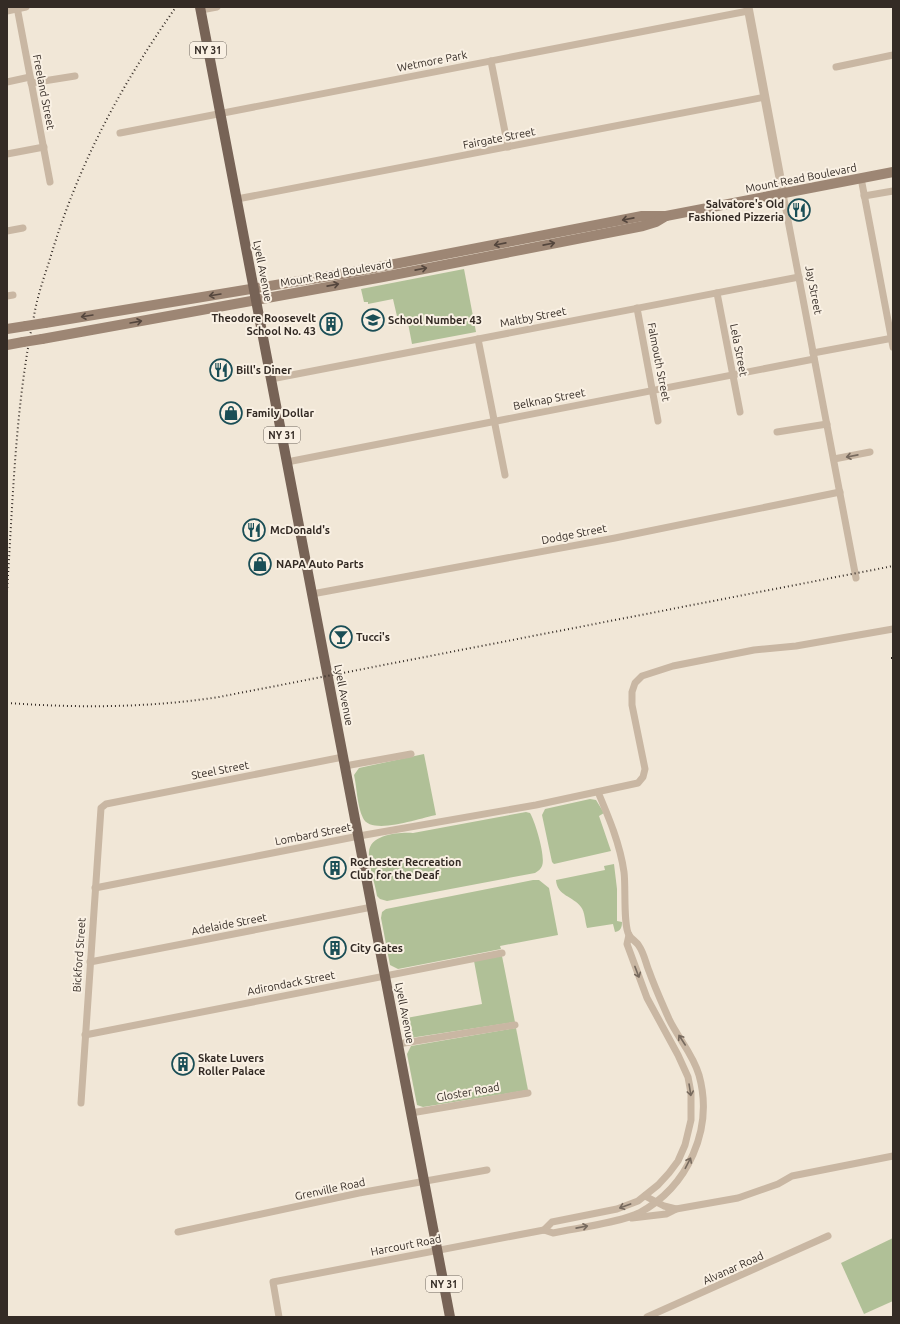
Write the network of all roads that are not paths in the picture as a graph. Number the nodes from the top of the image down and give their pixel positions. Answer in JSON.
{"nodes":[{"id":1,"x":26,"y":7,"type":"edge"},
{"id":2,"x":217,"y":7,"type":"edge"},
{"id":3,"x":17,"y":8,"type":"edge"},
{"id":4,"x":748,"y":8,"type":"edge"},
{"id":5,"x":200,"y":9,"type":"edge"},
{"id":6,"x":7,"y":11,"type":"edge"},
{"id":7,"x":893,"y":55,"type":"edge"},
{"id":8,"x":491,"y":60,"type":"junction"},
{"id":9,"x":836,"y":67,"type":"dead end"},
{"id":10,"x":75,"y":76,"type":"dead end"},
{"id":11,"x":31,"y":80,"type":"junction"},
{"id":12,"x":7,"y":82,"type":"edge"},
{"id":13,"x":765,"y":97,"type":"junction"},
{"id":14,"x":220,"y":113,"type":"junction"},
{"id":15,"x":120,"y":133,"type":"dead end"},
{"id":16,"x":44,"y":147,"type":"junction"},
{"id":17,"x":508,"y":147,"type":"junction"},
{"id":18,"x":7,"y":154,"type":"edge"},
{"id":19,"x":893,"y":172,"type":"edge"},
{"id":20,"x":861,"y":178,"type":"junction"},
{"id":21,"x":50,"y":182,"type":"dead end"},
{"id":22,"x":893,"y":191,"type":"edge"},
{"id":23,"x":783,"y":194,"type":"junction"},
{"id":24,"x":864,"y":196,"type":"junction"},
{"id":25,"x":237,"y":199,"type":"junction"},
{"id":26,"x":666,"y":216,"type":"junction"},
{"id":27,"x":23,"y":228,"type":"dead end"},
{"id":28,"x":7,"y":231,"type":"edge"},
{"id":29,"x":799,"y":277,"type":"junction"},
{"id":30,"x":254,"y":288,"type":"junction"},
{"id":31,"x":717,"y":293,"type":"junction"},
{"id":32,"x":256,"y":300,"type":"junction"},
{"id":33,"x":637,"y":308,"type":"junction"},
{"id":34,"x":7,"y":329,"type":"edge"},
{"id":35,"x":892,"y":338,"type":"edge"},
{"id":36,"x":478,"y":339,"type":"junction"},
{"id":37,"x":7,"y":345,"type":"edge"},
{"id":38,"x":893,"y":347,"type":"edge"},
{"id":39,"x":814,"y":356,"type":"junction"},
{"id":40,"x":733,"y":375,"type":"junction"},
{"id":41,"x":271,"y":379,"type":"junction"},
{"id":42,"x":653,"y":390,"type":"junction"},
{"id":43,"x":740,"y":412,"type":"dead end"},
{"id":44,"x":494,"y":421,"type":"junction"},
{"id":45,"x":658,"y":421,"type":"dead end"},
{"id":46,"x":827,"y":424,"type":"junction"},
{"id":47,"x":777,"y":432,"type":"dead end"},
{"id":48,"x":870,"y":452,"type":"dead end"},
{"id":49,"x":834,"y":459,"type":"junction"},
{"id":50,"x":287,"y":462,"type":"junction"},
{"id":51,"x":505,"y":475,"type":"dead end"},
{"id":52,"x":840,"y":492,"type":"junction"},
{"id":53,"x":856,"y":578,"type":"dead end"},
{"id":54,"x":312,"y":594,"type":"junction"},
{"id":55,"x":893,"y":628,"type":"edge"},
{"id":56,"x":411,"y":754,"type":"dead end"},
{"id":57,"x":344,"y":762,"type":"junction"},
{"id":58,"x":598,"y":792,"type":"junction"},
{"id":59,"x":101,"y":808,"type":"joint"},
{"id":60,"x":359,"y":836,"type":"junction"},
{"id":61,"x":95,"y":888,"type":"junction"},
{"id":62,"x":372,"y":907,"type":"junction"},
{"id":63,"x":629,"y":935,"type":"junction"},
{"id":64,"x":502,"y":953,"type":"dead end"},
{"id":65,"x":90,"y":962,"type":"junction"},
{"id":66,"x":385,"y":976,"type":"junction"},
{"id":67,"x":515,"y":1024,"type":"dead end"},
{"id":68,"x":85,"y":1035,"type":"junction"},
{"id":69,"x":398,"y":1044,"type":"junction"},
{"id":70,"x":528,"y":1093,"type":"dead end"},
{"id":71,"x":81,"y":1104,"type":"dead end"},
{"id":72,"x":411,"y":1113,"type":"junction"},
{"id":73,"x":893,"y":1156,"type":"edge"},
{"id":74,"x":488,"y":1170,"type":"dead end"},
{"id":75,"x":424,"y":1181,"type":"junction"},
{"id":76,"x":645,"y":1196,"type":"junction"},
{"id":77,"x":656,"y":1202,"type":"junction"},
{"id":78,"x":676,"y":1210,"type":"junction"},
{"id":79,"x":626,"y":1218,"type":"junction"},
{"id":80,"x":544,"y":1230,"type":"junction"},
{"id":81,"x":178,"y":1232,"type":"dead end"},
{"id":82,"x":828,"y":1236,"type":"dead end"},
{"id":83,"x":438,"y":1251,"type":"junction"},
{"id":84,"x":279,"y":1317,"type":"edge"},
{"id":85,"x":450,"y":1317,"type":"edge"},
{"id":86,"x":647,"y":1317,"type":"edge"}],
"edges":[{"from":1,"to":3,"type":"street"},
{"from":2,"to":5,"type":"street"},
{"from":3,"to":6,"type":"street"},
{"from":3,"to":11,"type":"street","name":"Freeland Street"},
{"from":4,"to":8,"type":"street","name":"Wetmore Park"},
{"from":4,"to":13,"type":"street","name":"Jay Street"},
{"from":5,"to":14,"type":"main road","name":"Lyell Avenue","number":"NY 31"},
{"from":7,"to":9,"type":"street"},
{"from":8,"to":14,"type":"street","name":"Wetmore Park"},
{"from":8,"to":17,"type":"street"},
{"from":10,"to":11,"type":"street"},
{"from":11,"to":12,"type":"street"},
{"from":11,"to":16,"type":"street","name":"Freeland Street"},
{"from":13,"to":17,"type":"street","name":"Fairgate Street"},
{"from":13,"to":23,"type":"street","name":"Jay Street"},
{"from":14,"to":15,"type":"street","name":"Wetmore Park"},
{"from":14,"to":25,"type":"main road","name":"Lyell Avenue","number":"NY 31"},
{"from":16,"to":18,"type":"street"},
{"from":16,"to":21,"type":"street","name":"Freeland Street"},
{"from":17,"to":25,"type":"street","name":"Fairgate Street"},
{"from":19,"to":20,"type":"main road","name":"Mount Read Boulevard"},
{"from":20,"to":23,"type":"main road","name":"Mount Read Boulevard"},
{"from":20,"to":24,"type":"street"},
{"from":22,"to":24,"type":"street"},
{"from":23,"to":26,"type":"main road","name":"Mount Read Boulevard"},
{"from":23,"to":29,"type":"street","name":"Jay Street"},
{"from":24,"to":35,"type":"street"},
{"from":25,"to":30,"type":"main road","name":"Lyell Avenue","number":"NY 31"},
{"from":26,"to":30,"type":"main road","name":"Mount Read Boulevard","one_way":true},
{"from":32,"to":26,"type":"main road","name":"Mount Read Boulevard","one_way":true},
{"from":27,"to":28,"type":"street"},
{"from":29,"to":31,"type":"street","name":"Maltby Street"},
{"from":29,"to":39,"type":"street","name":"Jay Street"},
{"from":30,"to":32,"type":"main road","name":"Lyell Avenue","number":"NY 31"},
{"from":30,"to":34,"type":"main road","name":"Mount Read Boulevard","one_way":true,"bridge":true},
{"from":31,"to":33,"type":"street","name":"Maltby Street"},
{"from":31,"to":40,"type":"street","name":"Lela Street"},
{"from":37,"to":32,"type":"main road","name":"Mount Read Boulevard","one_way":true,"bridge":true},
{"from":32,"to":41,"type":"main road","name":"Lyell Avenue","number":"NY 31"},
{"from":33,"to":36,"type":"street","name":"Maltby Street"},
{"from":33,"to":42,"type":"street","name":"Falmouth Street"},
{"from":35,"to":38,"type":"street"},
{"from":35,"to":39,"type":"street","name":"Belknap Street"},
{"from":36,"to":41,"type":"street","name":"Maltby Street"},
{"from":36,"to":44,"type":"street"},
{"from":39,"to":40,"type":"street","name":"Belknap Street"},
{"from":39,"to":46,"type":"street","name":"Jay Street"},
{"from":40,"to":42,"type":"street","name":"Belknap Street"},
{"from":40,"to":43,"type":"street","name":"Lela Street"},
{"from":41,"to":50,"type":"main road","name":"Lyell Avenue","number":"NY 31"},
{"from":42,"to":44,"type":"street","name":"Belknap Street"},
{"from":42,"to":45,"type":"street","name":"Falmouth Street"},
{"from":44,"to":50,"type":"street","name":"Belknap Street"},
{"from":44,"to":51,"type":"street"},
{"from":46,"to":47,"type":"street"},
{"from":46,"to":49,"type":"street","name":"Jay Street"},
{"from":48,"to":49,"type":"street","one_way":true},
{"from":49,"to":52,"type":"street","name":"Jay Street"},
{"from":50,"to":54,"type":"main road","name":"Lyell Avenue","number":"NY 31"},
{"from":52,"to":53,"type":"street","name":"Jay Street"},
{"from":52,"to":54,"type":"street","name":"Dodge Street"},
{"from":54,"to":57,"type":"main road","name":"Lyell Avenue","number":"NY 31"},
{"from":55,"to":58,"type":"street","name":"Lombard Street"},
{"from":56,"to":57,"type":"street","name":"Steel Street"},
{"from":57,"to":59,"type":"street","name":"Steel Street"},
{"from":57,"to":60,"type":"main road","name":"Lyell Avenue","number":"NY 31"},
{"from":58,"to":60,"type":"street","name":"Lombard Street"},
{"from":58,"to":63,"type":"street"},
{"from":59,"to":61,"type":"street","name":"Bickford Street"},
{"from":60,"to":61,"type":"street","name":"Lombard Street"},
{"from":60,"to":62,"type":"main road","name":"Lyell Avenue","number":"NY 31"},
{"from":61,"to":65,"type":"street","name":"Bickford Street"},
{"from":62,"to":65,"type":"street","name":"Adelaide Street"},
{"from":62,"to":66,"type":"main road","name":"Lyell Avenue","number":"NY 31"},
{"from":63,"to":76,"type":"street","one_way":true},
{"from":77,"to":63,"type":"street","one_way":true},
{"from":64,"to":66,"type":"street","name":"Adirondack Street"},
{"from":65,"to":68,"type":"street","name":"Bickford Street"},
{"from":66,"to":68,"type":"street","name":"Adirondack Street"},
{"from":66,"to":69,"type":"main road","name":"Lyell Avenue","number":"NY 31"},
{"from":67,"to":69,"type":"street"},
{"from":68,"to":71,"type":"street","name":"Bickford Street"},
{"from":69,"to":72,"type":"main road","name":"Lyell Avenue","number":"NY 31"},
{"from":70,"to":72,"type":"street","name":"Gloster Road"},
{"from":72,"to":75,"type":"main road","name":"Lyell Avenue","number":"NY 31"},
{"from":73,"to":78,"type":"street"},
{"from":74,"to":75,"type":"street","name":"Grenville Road"},
{"from":75,"to":81,"type":"street","name":"Grenville Road"},
{"from":75,"to":83,"type":"main road","name":"Lyell Avenue","number":"NY 31"},
{"from":76,"to":77,"type":"street"},
{"from":76,"to":80,"type":"street","one_way":true},
{"from":77,"to":78,"type":"street"},
{"from":77,"to":79,"type":"street"},
{"from":78,"to":79,"type":"street"},
{"from":80,"to":79,"type":"street","one_way":true},
{"from":80,"to":83,"type":"street","name":"Harcourt Road"},
{"from":82,"to":86,"type":"street","name":"Alvanar Road"},
{"from":83,"to":84,"type":"street","name":"Harcourt Road"},
{"from":83,"to":85,"type":"main road","name":"Lyell Avenue","number":"NY 31"}]}
